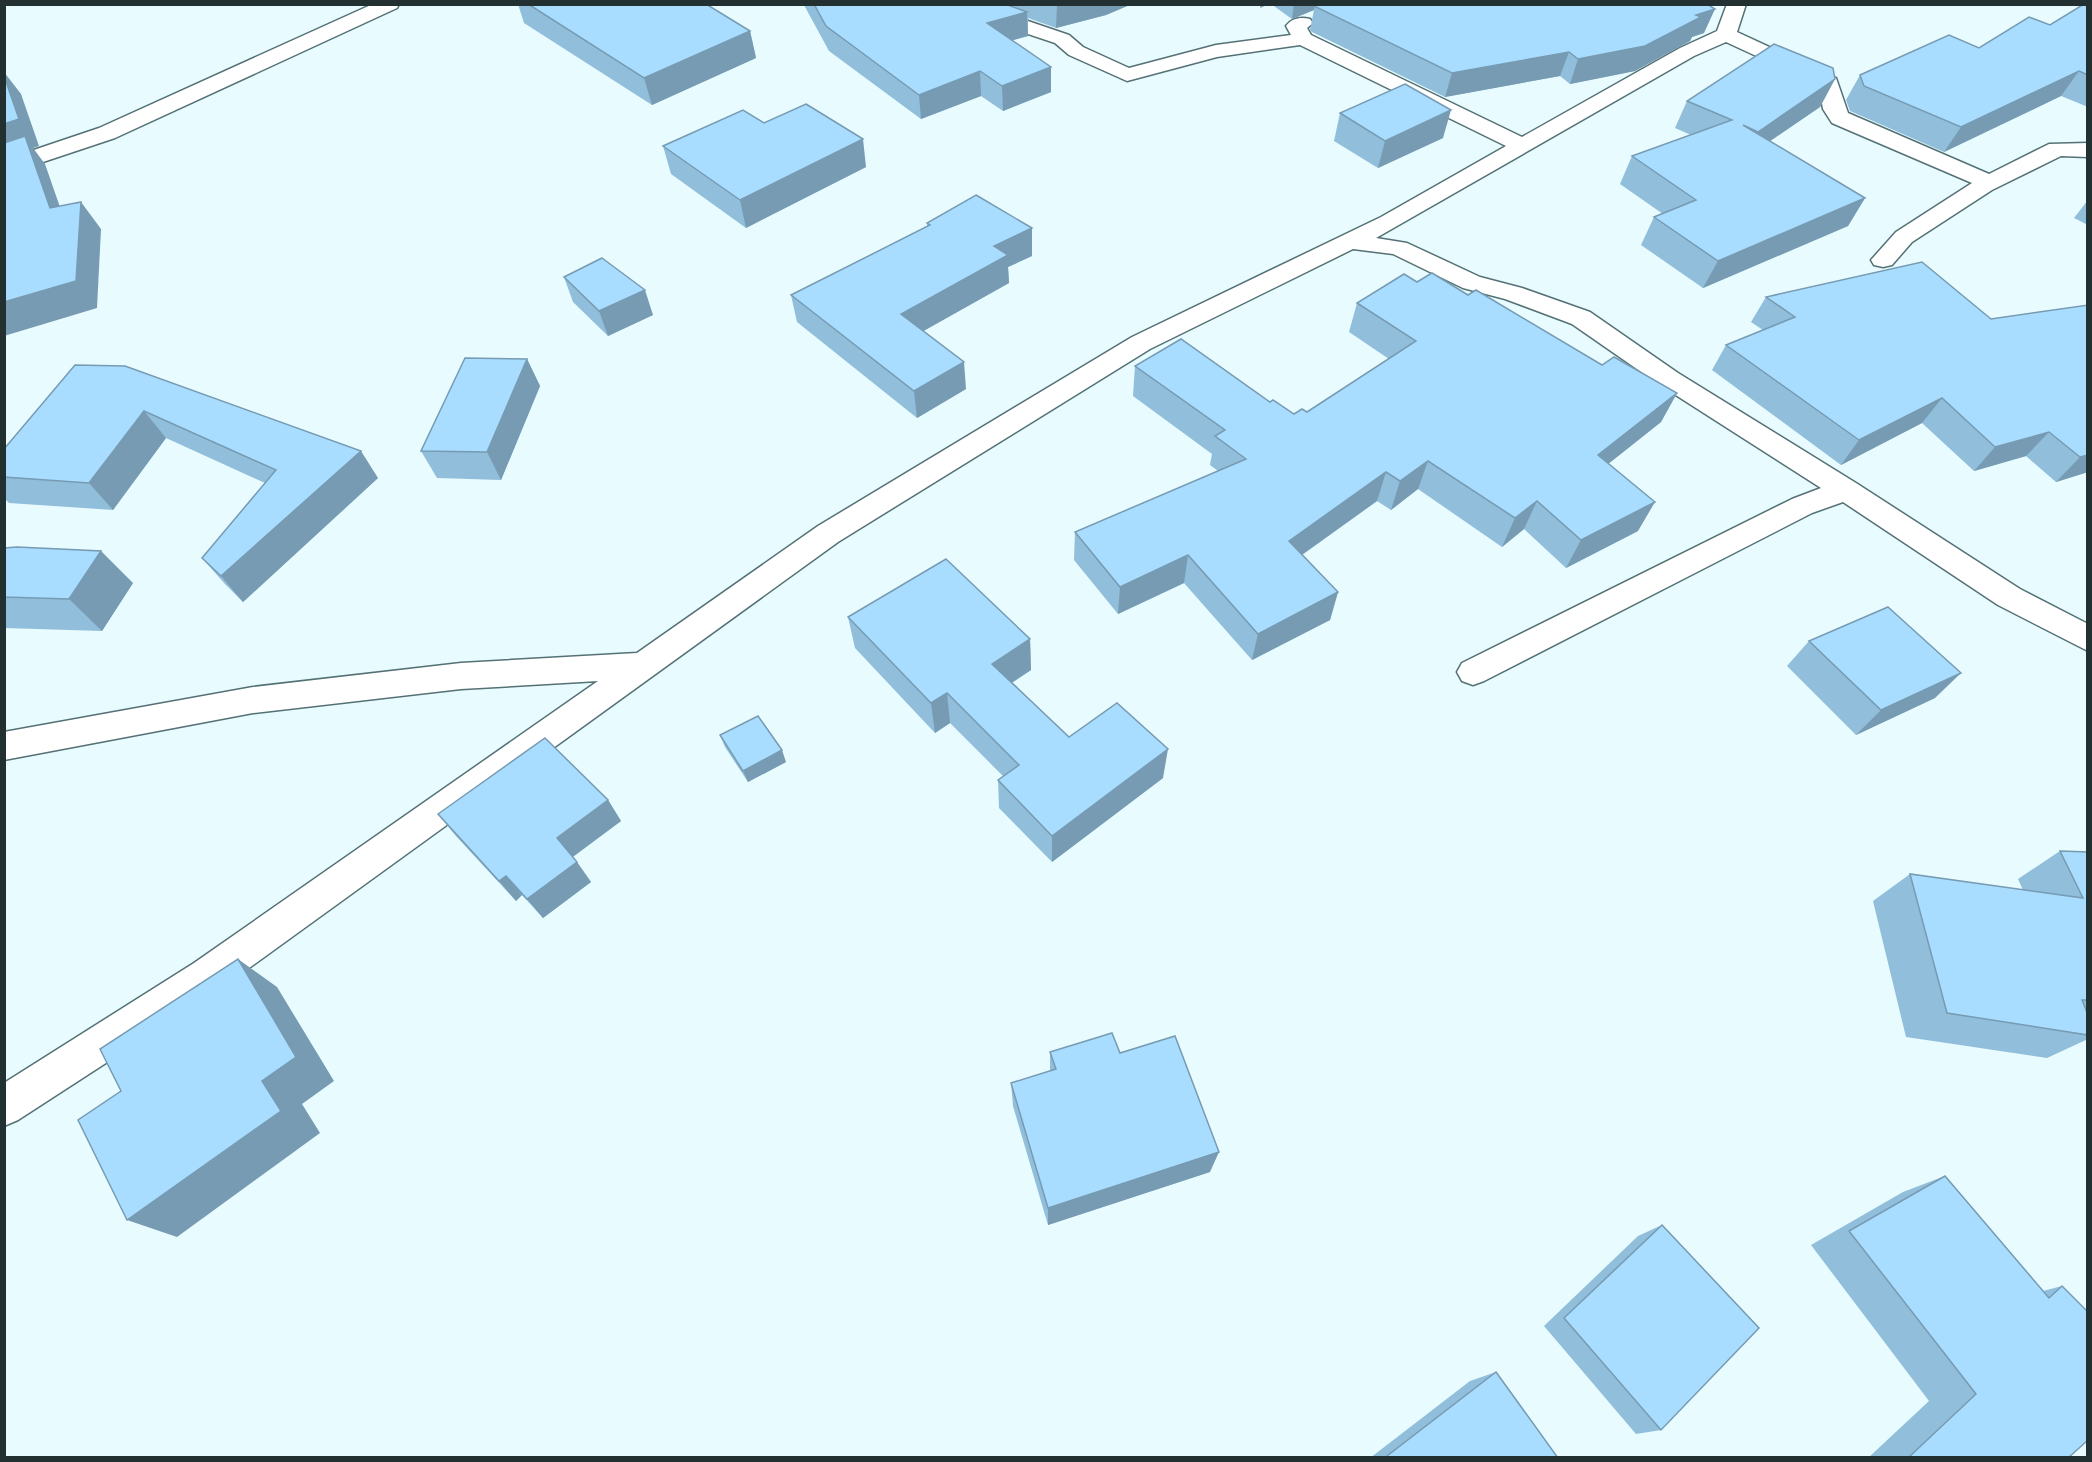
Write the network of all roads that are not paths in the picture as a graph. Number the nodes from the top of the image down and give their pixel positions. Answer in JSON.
{"nodes":[{"id":1,"x":390,"y":4,"type":"edge"},
{"id":2,"x":957,"y":4,"type":"edge"},
{"id":3,"x":1737,"y":4,"type":"edge"},
{"id":4,"x":1326,"y":14,"type":"edge"},
{"id":5,"x":1726,"y":35,"type":"junction"},
{"id":6,"x":1303,"y":39,"type":"junction"},
{"id":7,"x":1523,"y":146,"type":"junction"},
{"id":8,"x":2088,"y":150,"type":"edge"},
{"id":9,"x":4,"y":168,"type":"edge"},
{"id":10,"x":1990,"y":182,"type":"junction"},
{"id":11,"x":1350,"y":241,"type":"junction"},
{"id":12,"x":1883,"y":260,"type":"dead end"},
{"id":13,"x":1846,"y":490,"type":"junction"},
{"id":14,"x":2088,"y":639,"type":"edge"},
{"id":15,"x":645,"y":665,"type":"junction"},
{"id":16,"x":1473,"y":672,"type":"dead end"},
{"id":17,"x":4,"y":746,"type":"edge"},
{"id":18,"x":4,"y":1106,"type":"edge"}],
"edges":[{"from":1,"to":9,"type":"street"},
{"from":2,"to":6,"type":"street"},
{"from":3,"to":5,"type":"street"},
{"from":4,"to":6,"type":"street"},
{"from":5,"to":7,"type":"street"},
{"from":5,"to":10,"type":"street"},
{"from":6,"to":7,"type":"street"},
{"from":7,"to":11,"type":"street"},
{"from":8,"to":10,"type":"street"},
{"from":10,"to":12,"type":"street"},
{"from":11,"to":13,"type":"street"},
{"from":11,"to":15,"type":"street"},
{"from":13,"to":14,"type":"street"},
{"from":13,"to":16,"type":"street"},
{"from":15,"to":17,"type":"street"},
{"from":15,"to":18,"type":"street"}]}
